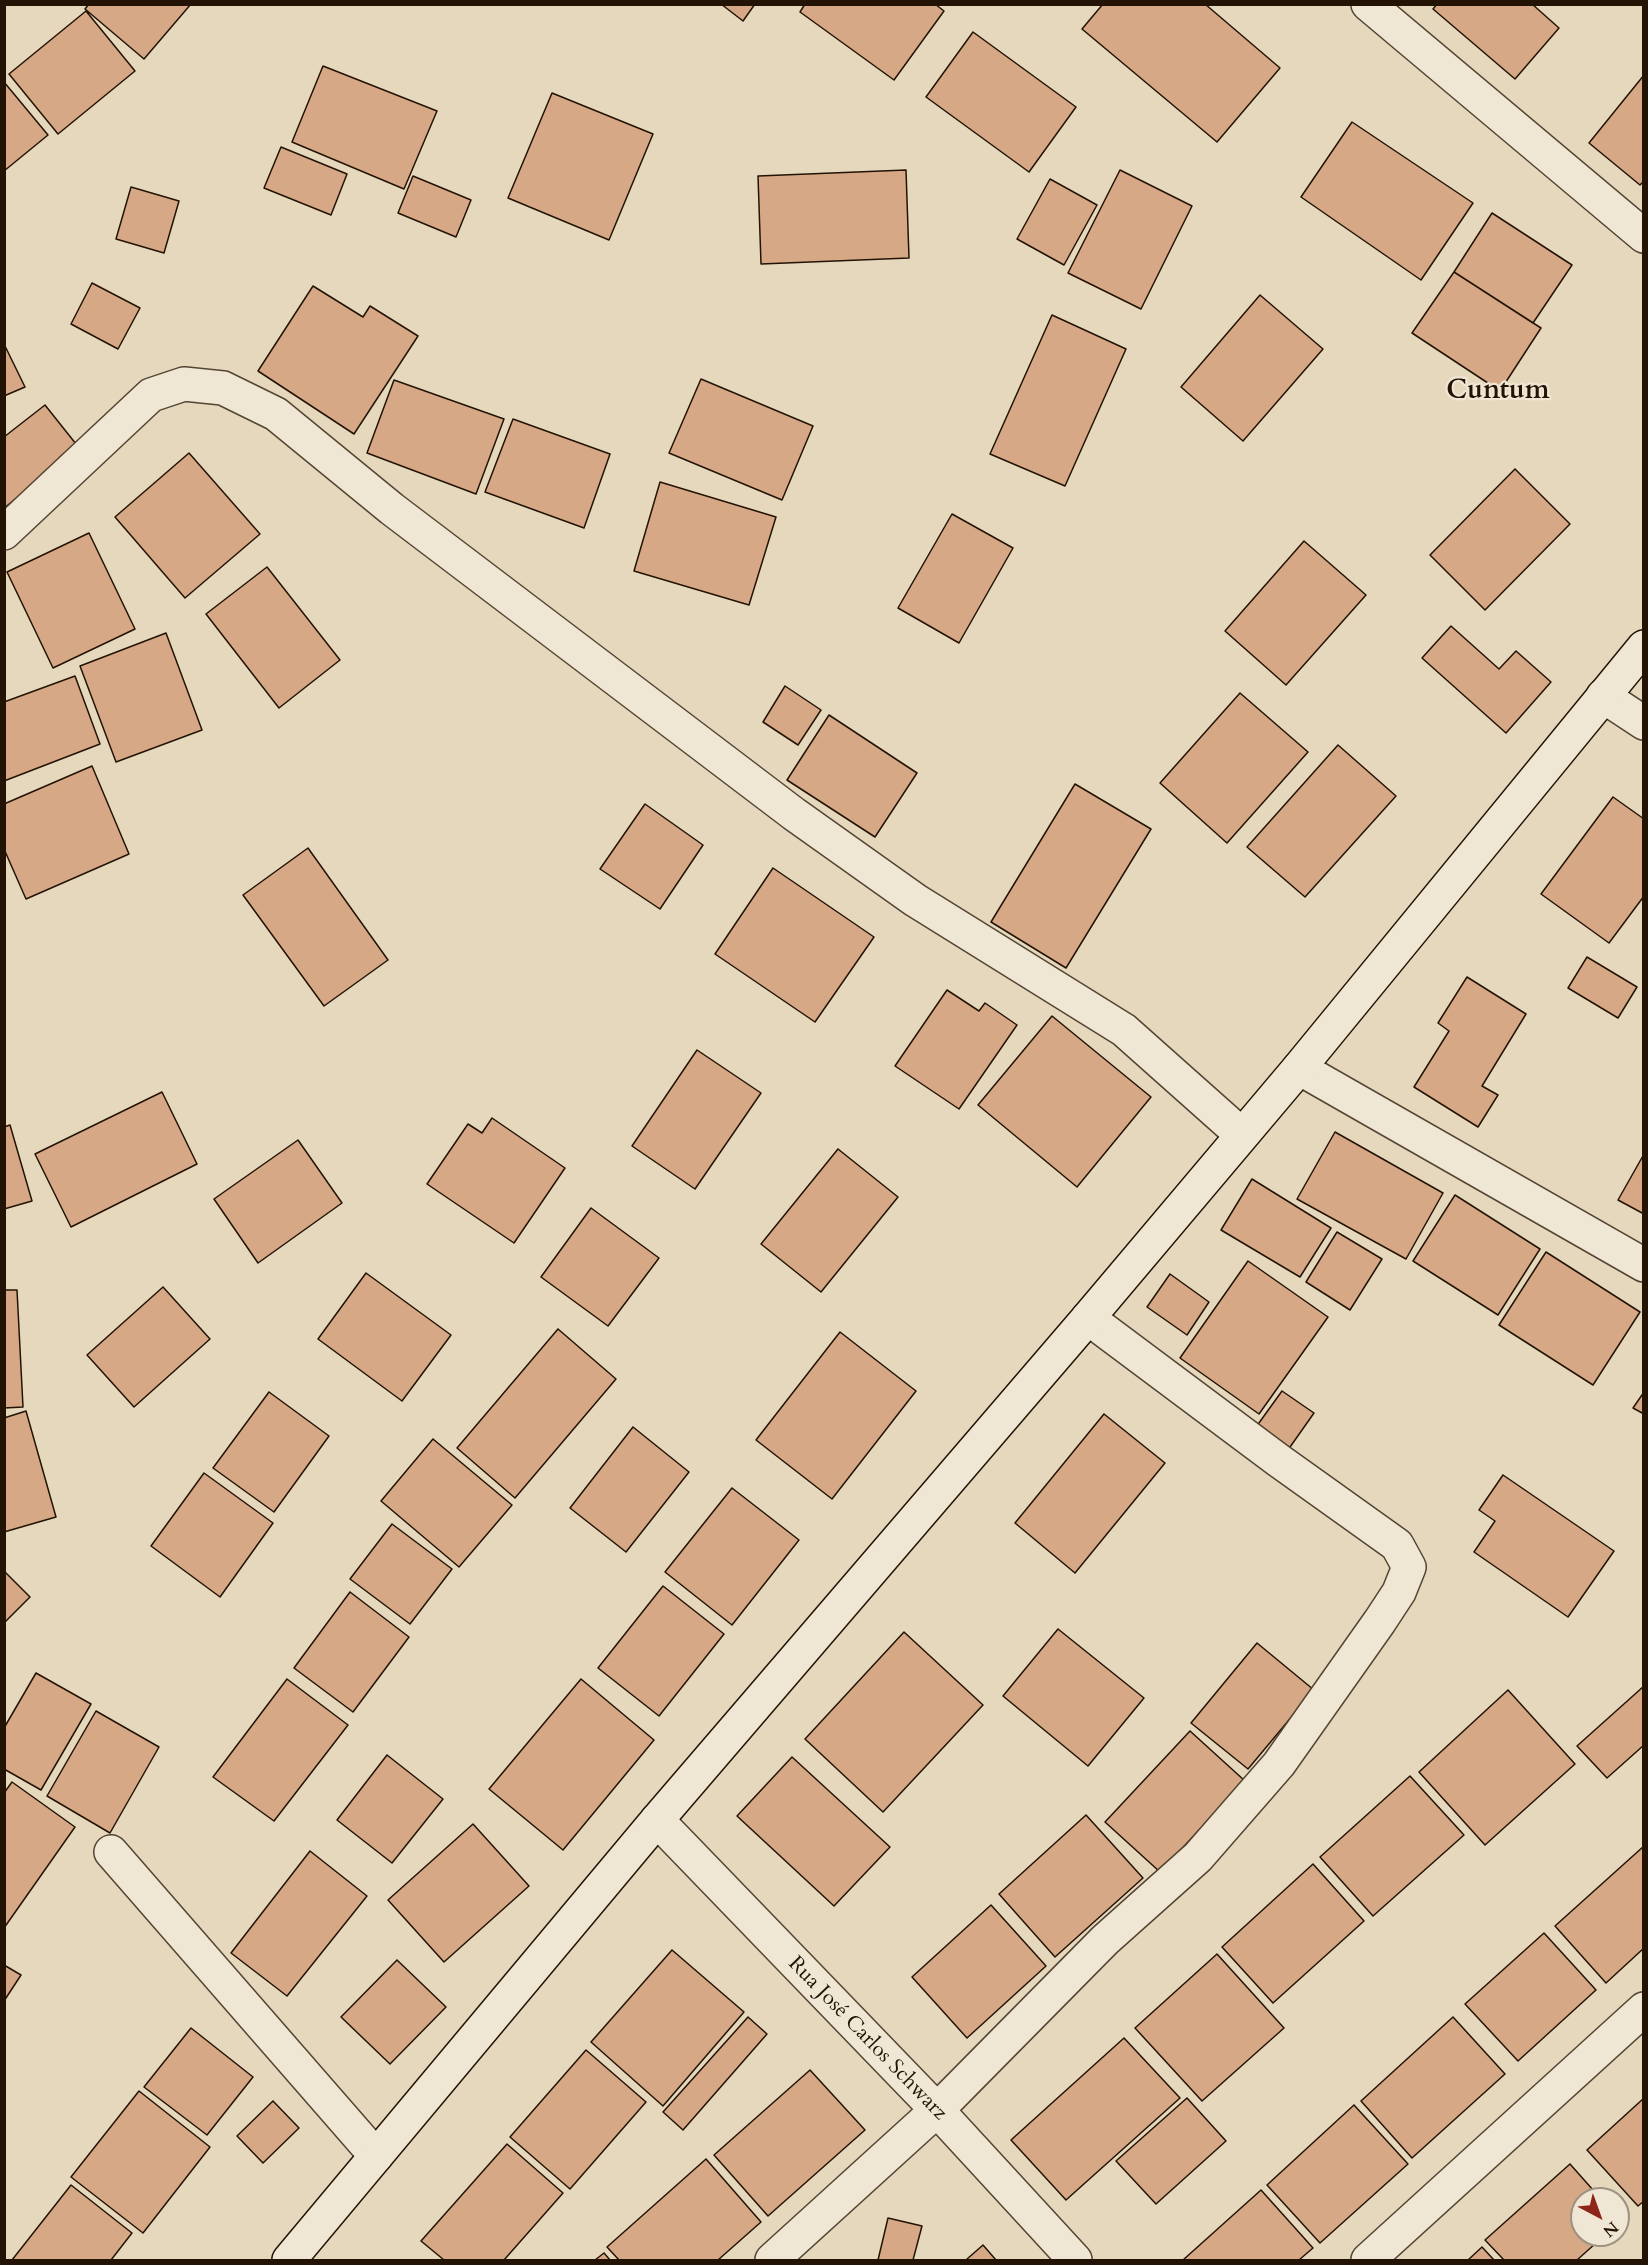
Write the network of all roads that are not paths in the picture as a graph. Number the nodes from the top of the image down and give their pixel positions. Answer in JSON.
{"nodes":[{"id":1,"x":1368,"y":4,"type":"edge"},
{"id":2,"x":1644,"y":236,"type":"edge"},
{"id":3,"x":4,"y":533,"type":"edge"},
{"id":4,"x":1644,"y":647,"type":"edge"},
{"id":5,"x":1604,"y":696,"type":"junction"},
{"id":6,"x":1644,"y":723,"type":"edge"},
{"id":7,"x":1299,"y":1068,"type":"junction"},
{"id":8,"x":1242,"y":1135,"type":"junction"},
{"id":9,"x":1644,"y":1265,"type":"edge"},
{"id":10,"x":1088,"y":1318,"type":"junction"},
{"id":11,"x":657,"y":1820,"type":"junction"},
{"id":12,"x":111,"y":1852,"type":"dead end"},
{"id":13,"x":1644,"y":2009,"type":"edge"},
{"id":14,"x":937,"y":2110,"type":"junction"},
{"id":15,"x":376,"y":2156,"type":"junction"},
{"id":16,"x":289,"y":2260,"type":"edge"},
{"id":17,"x":772,"y":2260,"type":"edge"},
{"id":18,"x":1075,"y":2260,"type":"edge"},
{"id":19,"x":1368,"y":2260,"type":"edge"}],
"edges":[{"from":1,"to":2,"type":"street"},
{"from":3,"to":8,"type":"street"},
{"from":4,"to":5,"type":"street"},
{"from":5,"to":6,"type":"street"},
{"from":5,"to":7,"type":"street"},
{"from":7,"to":8,"type":"street"},
{"from":7,"to":9,"type":"street"},
{"from":8,"to":10,"type":"street"},
{"from":10,"to":11,"type":"street"},
{"from":10,"to":14,"type":"street"},
{"from":11,"to":14,"type":"street","name":"Rua José Carlos Schwarz"},
{"from":11,"to":15,"type":"street"},
{"from":12,"to":15,"type":"street"},
{"from":13,"to":19,"type":"street"},
{"from":14,"to":17,"type":"street"},
{"from":14,"to":18,"type":"street","name":"Rua José Carlos Schwarz"},
{"from":15,"to":16,"type":"street"}]}
